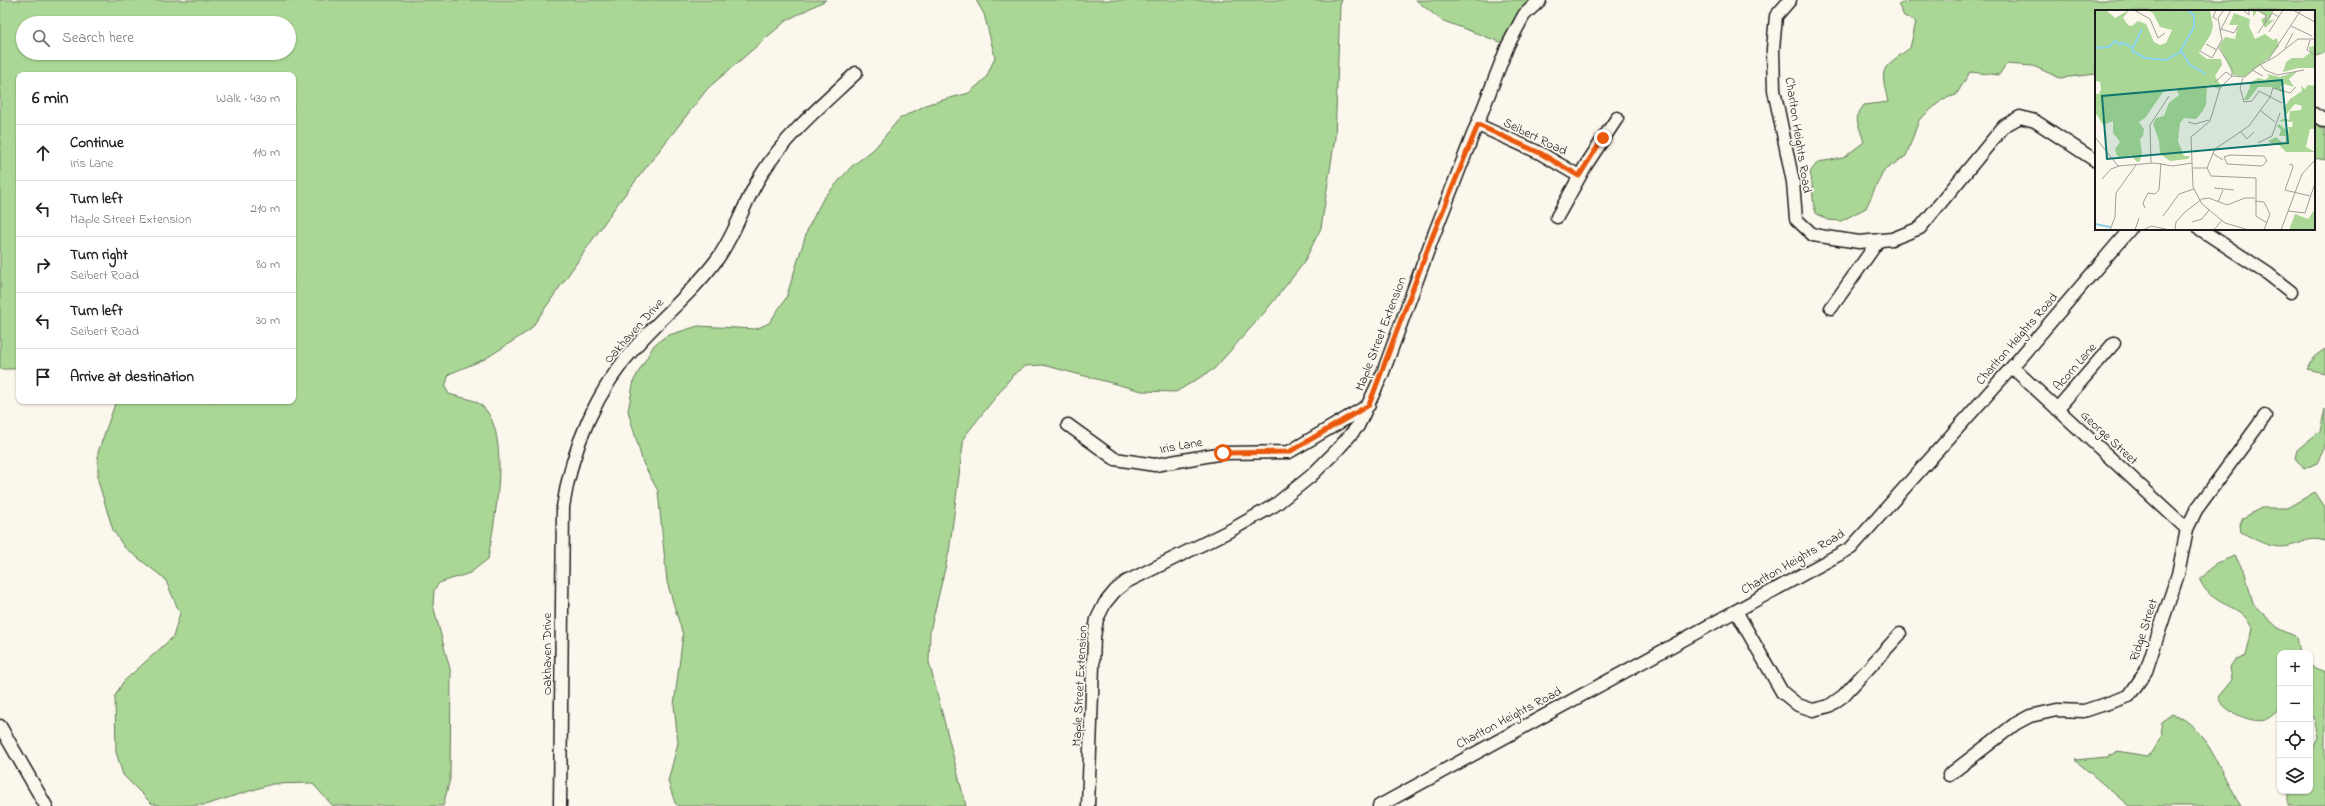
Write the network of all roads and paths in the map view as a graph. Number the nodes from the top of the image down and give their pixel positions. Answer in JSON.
{"nodes":[{"id":1,"x":1540,"y":0,"type":"edge"},
{"id":2,"x":1790,"y":0,"type":"edge"},
{"id":3,"x":856,"y":73,"type":"dead end"},
{"id":4,"x":2315,"y":115,"type":"edge"},
{"id":5,"x":1617,"y":118,"type":"dead end"},
{"id":6,"x":2325,"y":121,"type":"edge"},
{"id":7,"x":1478,"y":125,"type":"junction"},
{"id":8,"x":2095,"y":160,"type":"edge"},
{"id":9,"x":1579,"y":176,"type":"junction"},
{"id":10,"x":1557,"y":217,"type":"dead end"},
{"id":11,"x":2129,"y":230,"type":"edge"},
{"id":12,"x":2202,"y":230,"type":"edge"},
{"id":13,"x":1879,"y":240,"type":"junction"},
{"id":14,"x":2291,"y":292,"type":"dead end"},
{"id":15,"x":1831,"y":308,"type":"dead end"},
{"id":16,"x":2114,"y":343,"type":"dead end"},
{"id":17,"x":2012,"y":367,"type":"junction"},
{"id":18,"x":1369,"y":405,"type":"junction"},
{"id":19,"x":2057,"y":409,"type":"junction"},
{"id":20,"x":2266,"y":416,"type":"dead end"},
{"id":21,"x":1068,"y":425,"type":"dead end"},
{"id":22,"x":2187,"y":528,"type":"junction"},
{"id":23,"x":1736,"y":611,"type":"junction"},
{"id":24,"x":1900,"y":634,"type":"dead end"},
{"id":25,"x":0,"y":726,"type":"edge"},
{"id":26,"x":1949,"y":775,"type":"dead end"},
{"id":27,"x":46,"y":806,"type":"edge"},
{"id":28,"x":560,"y":806,"type":"edge"},
{"id":29,"x":1088,"y":806,"type":"edge"},
{"id":30,"x":1379,"y":806,"type":"edge"}],
"edges":[{"from":1,"to":7,"type":"street","name":"Maple Street Extension"},
{"from":2,"to":13,"type":"street","name":"Charlton Heights Road"},
{"from":3,"to":28,"type":"street","name":"Oakhaven Drive"},
{"from":4,"to":6,"type":"street"},
{"from":5,"to":9,"type":"street"},
{"from":7,"to":9,"type":"street","name":"Seibert Road"},
{"from":7,"to":18,"type":"street","name":"Maple Street Extension"},
{"from":8,"to":13,"type":"street","name":"Charlton Heights Road"},
{"from":9,"to":10,"type":"street"},
{"from":11,"to":17,"type":"street","name":"Charlton Heights Road"},
{"from":12,"to":14,"type":"street"},
{"from":13,"to":15,"type":"street"},
{"from":16,"to":19,"type":"street","name":"Acorn Lane"},
{"from":17,"to":19,"type":"street","name":"George Street"},
{"from":17,"to":23,"type":"street","name":"Charlton Heights Road"},
{"from":18,"to":21,"type":"street","name":"Iris Lane"},
{"from":18,"to":29,"type":"street","name":"Maple Street Extension"},
{"from":19,"to":22,"type":"street","name":"George Street"},
{"from":20,"to":22,"type":"street","name":"Ridge Street"},
{"from":22,"to":26,"type":"street","name":"Ridge Street"},
{"from":23,"to":24,"type":"street"},
{"from":23,"to":30,"type":"street","name":"Charlton Heights Road"},
{"from":25,"to":27,"type":"street"}]}
